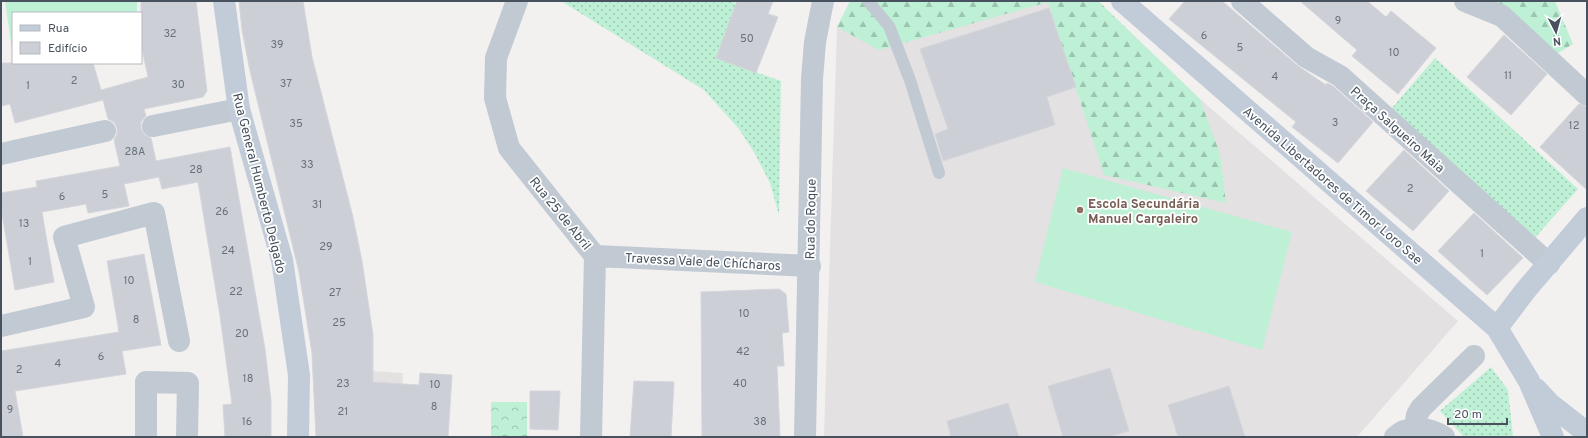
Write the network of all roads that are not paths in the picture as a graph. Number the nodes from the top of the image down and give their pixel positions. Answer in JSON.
{"nodes":[{"id":1,"x":224,"y":1,"type":"edge"},
{"id":2,"x":517,"y":1,"type":"edge"},
{"id":3,"x":823,"y":1,"type":"edge"},
{"id":4,"x":868,"y":1,"type":"edge"},
{"id":5,"x":1122,"y":1,"type":"edge"},
{"id":6,"x":1242,"y":1,"type":"edge"},
{"id":7,"x":1465,"y":1,"type":"edge"},
{"id":8,"x":1587,"y":95,"type":"edge"},
{"id":9,"x":239,"y":110,"type":"junction"},
{"id":10,"x":153,"y":126,"type":"dead end"},
{"id":11,"x":105,"y":131,"type":"dead end"},
{"id":12,"x":1,"y":154,"type":"edge"},
{"id":13,"x":939,"y":174,"type":"dead end"},
{"id":14,"x":1587,"y":218,"type":"edge"},
{"id":15,"x":596,"y":256,"type":"junction"},
{"id":16,"x":1549,"y":264,"type":"junction"},
{"id":17,"x":810,"y":266,"type":"junction"},
{"id":18,"x":1,"y":326,"type":"edge"},
{"id":19,"x":1497,"y":328,"type":"junction"},
{"id":20,"x":179,"y":341,"type":"dead end"},
{"id":21,"x":1474,"y":356,"type":"dead end"},
{"id":22,"x":1528,"y":382,"type":"junction"},
{"id":23,"x":1415,"y":429,"type":"junction"},
{"id":24,"x":1587,"y":433,"type":"edge"},
{"id":25,"x":146,"y":437,"type":"edge"},
{"id":26,"x":187,"y":437,"type":"edge"},
{"id":27,"x":298,"y":437,"type":"edge"},
{"id":28,"x":591,"y":437,"type":"edge"},
{"id":29,"x":805,"y":437,"type":"edge"},
{"id":30,"x":1395,"y":437,"type":"edge"},
{"id":31,"x":1444,"y":437,"type":"edge"},
{"id":32,"x":1553,"y":437,"type":"edge"}],
"edges":[{"from":1,"to":9,"type":"main road","name":"Rua General Humberto Delgado"},
{"from":2,"to":15,"type":"street","name":"Rua 25 de Abril"},
{"from":3,"to":17,"type":"street","name":"Rua do Roque"},
{"from":4,"to":13,"type":"lane"},
{"from":5,"to":19,"type":"main road","name":"Avenida Libertadores de Timor Loro Sae"},
{"from":6,"to":16,"type":"street","name":"Praça Salgueiro Maia"},
{"from":7,"to":8,"type":"street"},
{"from":9,"to":10,"type":"street"},
{"from":9,"to":27,"type":"main road","name":"Rua General Humberto Delgado"},
{"from":11,"to":12,"type":"street"},
{"from":14,"to":16,"type":"main road"},
{"from":15,"to":17,"type":"street","name":"Travessa Vale de Chícharos"},
{"from":15,"to":28,"type":"street","name":"Rua 25 de Abril"},
{"from":16,"to":19,"type":"main road"},
{"from":17,"to":29,"type":"street","name":"Rua do Roque"},
{"from":18,"to":20,"type":"street"},
{"from":19,"to":22,"type":"main road","name":"Avenida Libertadores de Timor Loro Sae"},
{"from":21,"to":23,"type":"street"},
{"from":22,"to":24,"type":"main road","name":"Avenida Libertadores de Timor Loro Sae"},
{"from":22,"to":32,"type":"main road","name":"Avenida Libertadores de Timor Loro Sae"},
{"from":23,"to":30,"type":"street"},
{"from":23,"to":31,"type":"street"},
{"from":25,"to":26,"type":"street"}]}
